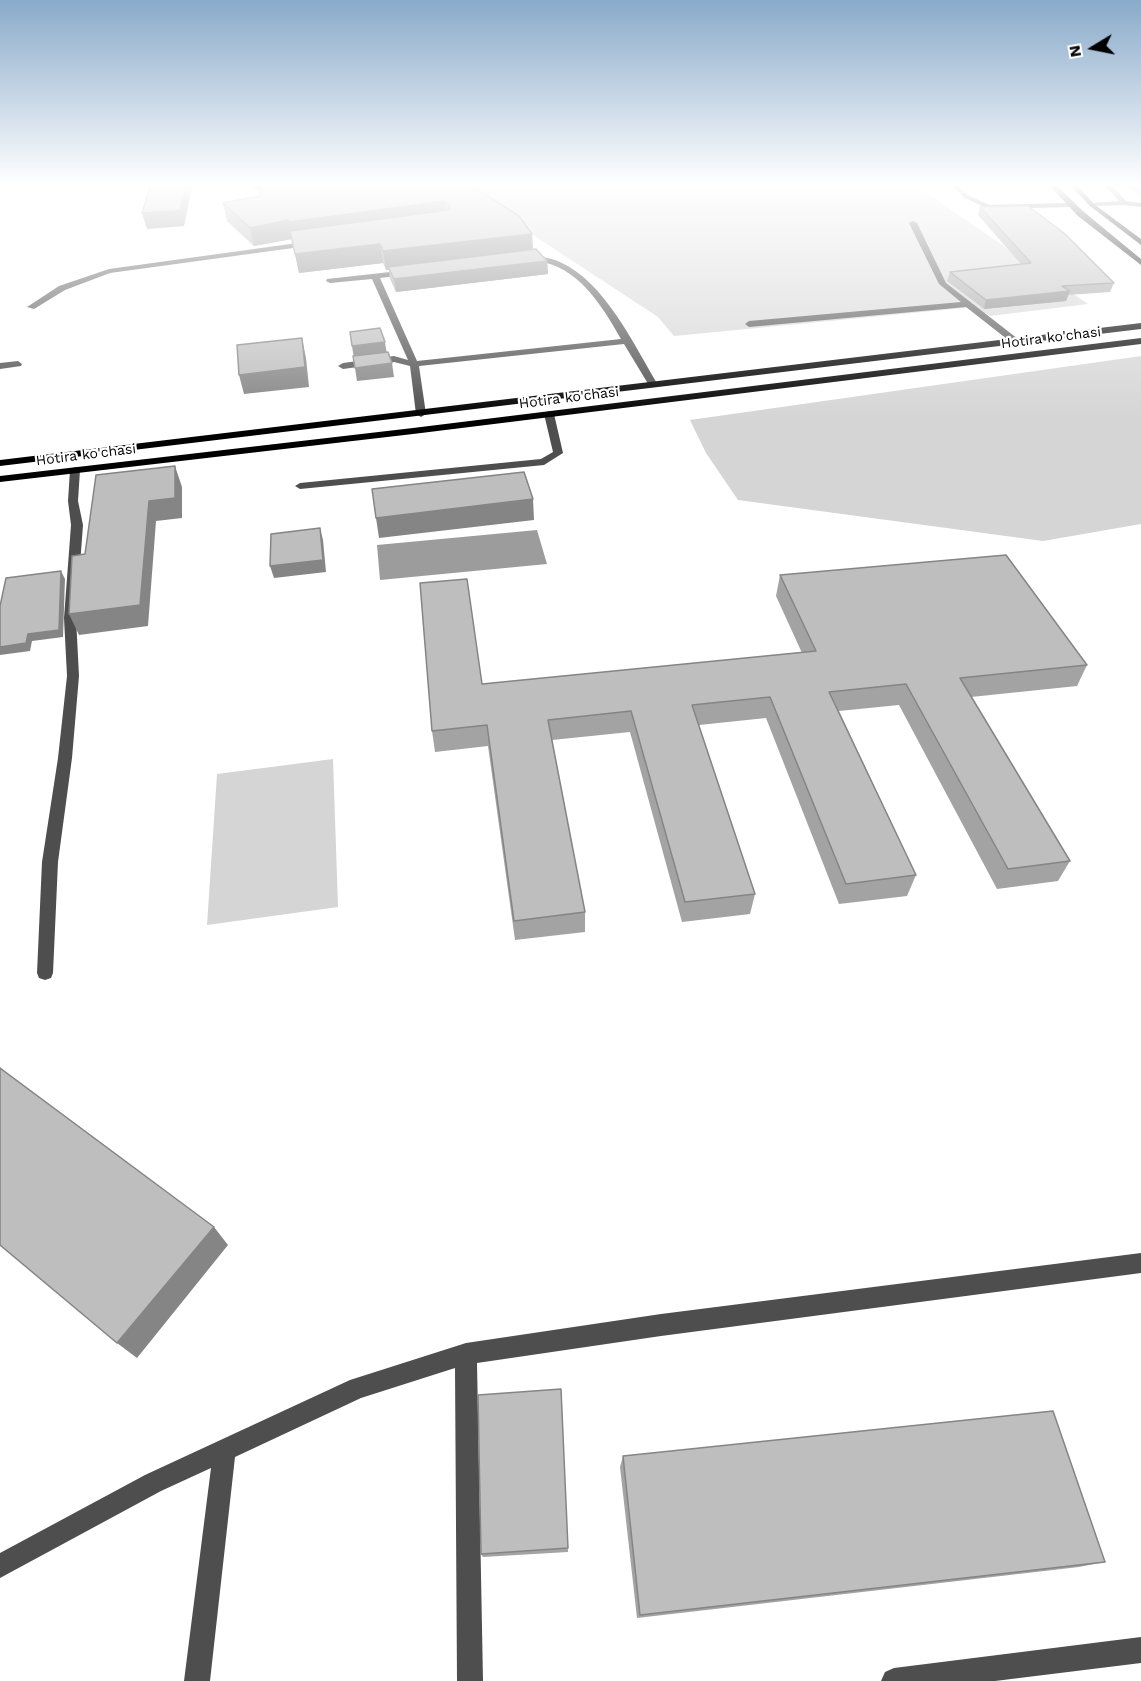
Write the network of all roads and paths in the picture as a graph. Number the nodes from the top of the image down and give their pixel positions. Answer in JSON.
{"nodes":[{"id":1,"x":178,"y":261,"type":"edge"},
{"id":2,"x":555,"y":261,"type":"edge"},
{"id":3,"x":932,"y":261,"type":"edge"},
{"id":4,"x":421,"y":271,"type":"edge"},
{"id":5,"x":375,"y":276,"type":"junction"},
{"id":6,"x":330,"y":281,"type":"dead end"},
{"id":7,"x":968,"y":304,"type":"junction"},
{"id":8,"x":31,"y":307,"type":"dead end"},
{"id":9,"x":748,"y":324,"type":"dead end"},
{"id":10,"x":1141,"y":326,"type":"edge"},
{"id":11,"x":627,"y":341,"type":"junction"},
{"id":12,"x":1015,"y":341,"type":"junction"},
{"id":13,"x":1141,"y":341,"type":"edge"},
{"id":14,"x":18,"y":364,"type":"dead end"},
{"id":15,"x":414,"y":364,"type":"junction"},
{"id":16,"x":0,"y":366,"type":"edge"},
{"id":17,"x":343,"y":366,"type":"dead end"},
{"id":18,"x":653,"y":386,"type":"junction"},
{"id":19,"x":421,"y":414,"type":"junction"},
{"id":20,"x":549,"y":414,"type":"junction"},
{"id":21,"x":15,"y":461,"type":"junction"},
{"id":22,"x":0,"y":462,"type":"edge"},
{"id":23,"x":75,"y":470,"type":"junction"},
{"id":24,"x":14,"y":477,"type":"junction"},
{"id":25,"x":0,"y":479,"type":"edge"},
{"id":26,"x":300,"y":486,"type":"dead end"},
{"id":27,"x":45,"y":973,"type":"dead end"},
{"id":28,"x":1141,"y":1263,"type":"edge"},
{"id":29,"x":466,"y":1354,"type":"junction"},
{"id":30,"x":225,"y":1449,"type":"junction"},
{"id":31,"x":0,"y":1566,"type":"edge"},
{"id":32,"x":1141,"y":1650,"type":"edge"},
{"id":33,"x":196,"y":1681,"type":"edge"},
{"id":34,"x":470,"y":1681,"type":"edge"},
{"id":35,"x":894,"y":1681,"type":"edge"}],
"edges":[{"from":1,"to":8,"type":"street"},
{"from":2,"to":11,"type":"street"},
{"from":3,"to":7,"type":"street"},
{"from":4,"to":5,"type":"street"},
{"from":5,"to":6,"type":"street"},
{"from":5,"to":15,"type":"street"},
{"from":7,"to":9,"type":"street"},
{"from":7,"to":12,"type":"street"},
{"from":10,"to":12,"type":"main road","name":"Hotira ko'chasi"},
{"from":11,"to":15,"type":"street"},
{"from":11,"to":18,"type":"street"},
{"from":12,"to":18,"type":"main road","name":"Hotira ko'chasi"},
{"from":13,"to":20,"type":"main road","name":"Hotira ko'chasi"},
{"from":14,"to":16,"type":"street"},
{"from":15,"to":17,"type":"street"},
{"from":15,"to":19,"type":"street"},
{"from":18,"to":19,"type":"main road","name":"Hotira ko'chasi"},
{"from":19,"to":21,"type":"main road","name":"Hotira ko'chasi"},
{"from":20,"to":23,"type":"main road","name":"Hotira ko'chasi"},
{"from":20,"to":26,"type":"street"},
{"from":21,"to":22,"type":"main road","name":"Hotira ko'chasi"},
{"from":21,"to":24,"type":"main road"},
{"from":23,"to":24,"type":"main road","name":"Hotira ko'chasi"},
{"from":23,"to":27,"type":"street"},
{"from":24,"to":25,"type":"main road","name":"Hotira ko'chasi"},
{"from":28,"to":29,"type":"street"},
{"from":29,"to":30,"type":"street"},
{"from":29,"to":34,"type":"street"},
{"from":30,"to":31,"type":"street"},
{"from":30,"to":33,"type":"street"},
{"from":32,"to":35,"type":"street"}]}
